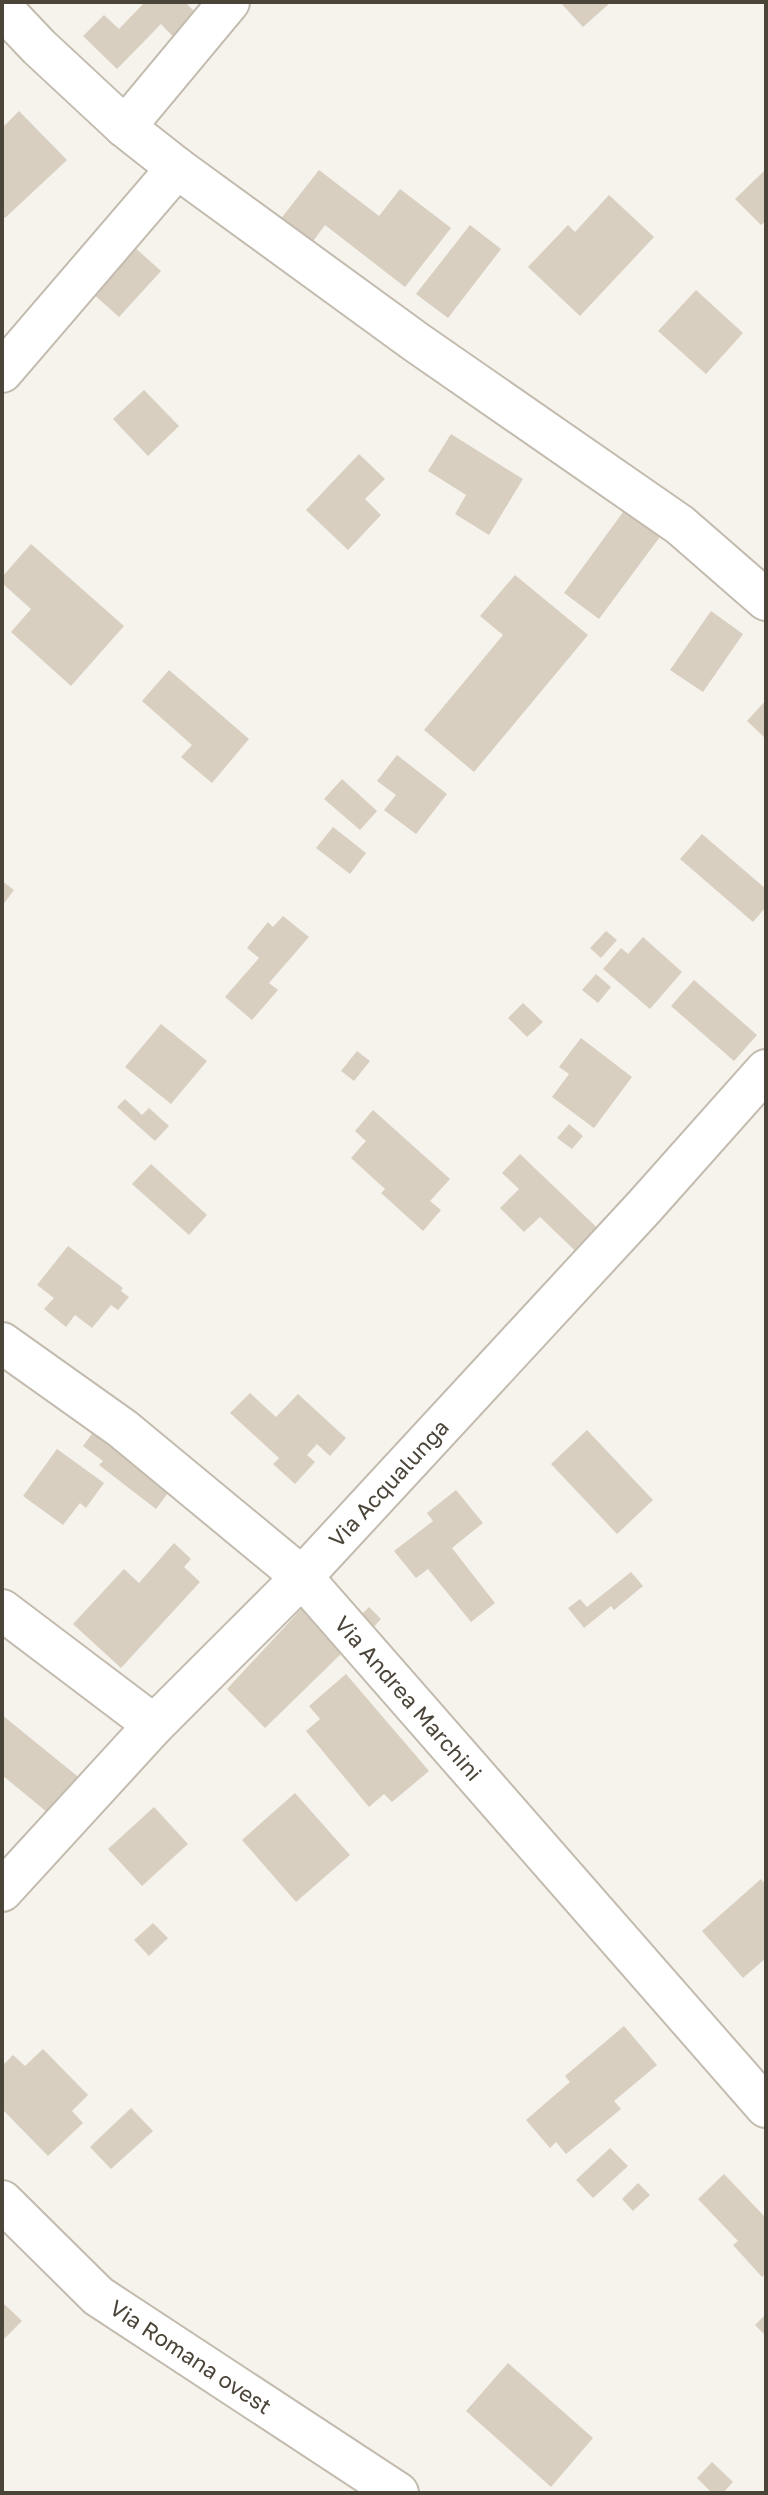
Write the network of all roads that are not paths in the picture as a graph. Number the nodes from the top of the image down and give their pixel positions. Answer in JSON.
{"nodes":[{"id":1,"x":229,"y":2,"type":"edge"},
{"id":2,"x":2,"y":8,"type":"edge"},
{"id":3,"x":125,"y":127,"type":"junction"},
{"id":4,"x":177,"y":168,"type":"junction"},
{"id":5,"x":2,"y":372,"type":"edge"},
{"id":6,"x":766,"y":600,"type":"edge"},
{"id":7,"x":766,"y":1070,"type":"edge"},
{"id":8,"x":2,"y":1343,"type":"edge"},
{"id":9,"x":302,"y":1577,"type":"junction"},
{"id":10,"x":2,"y":1610,"type":"edge"},
{"id":11,"x":154,"y":1725,"type":"junction"},
{"id":12,"x":3,"y":1887,"type":"edge"},
{"id":13,"x":766,"y":2107,"type":"edge"},
{"id":14,"x":2,"y":2201,"type":"edge"},
{"id":15,"x":398,"y":2493,"type":"edge"}],
"edges":[{"from":1,"to":3,"type":"street"},
{"from":2,"to":3,"type":"street"},
{"from":3,"to":4,"type":"street"},
{"from":4,"to":5,"type":"street"},
{"from":4,"to":6,"type":"street"},
{"from":7,"to":9,"type":"street","name":"Via Acqualunga"},
{"from":8,"to":9,"type":"street","name":"Via Andrea Marchini"},
{"from":9,"to":11,"type":"street","name":"Via Acqualunga"},
{"from":9,"to":13,"type":"street","name":"Via Andrea Marchini"},
{"from":10,"to":11,"type":"street"},
{"from":11,"to":12,"type":"street","name":"Via Acqualunga"},
{"from":14,"to":15,"type":"street","name":"Via Romana ovest"}]}
